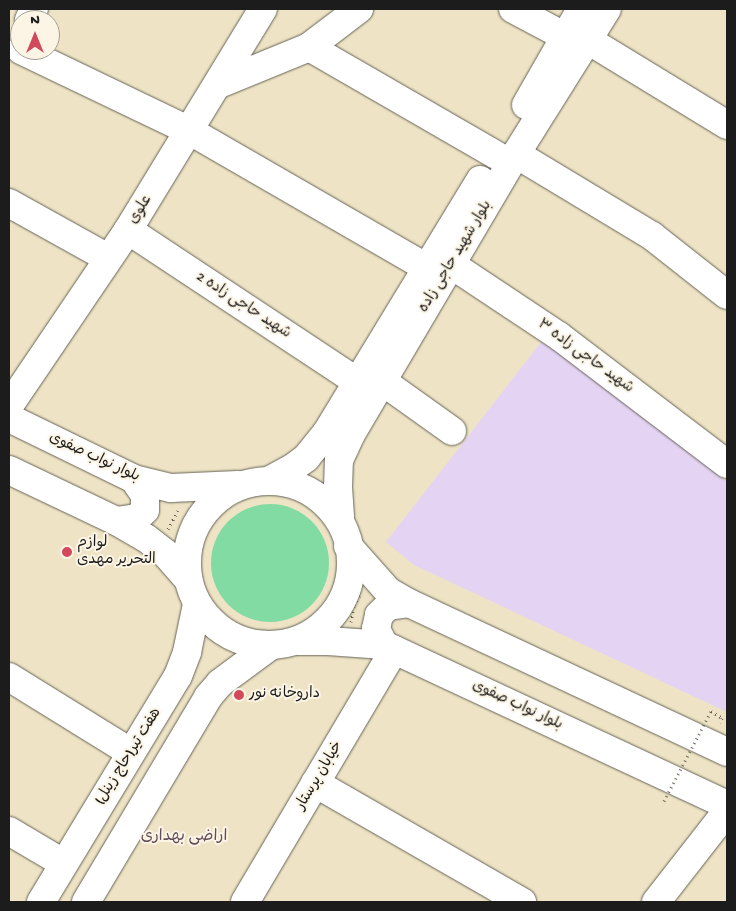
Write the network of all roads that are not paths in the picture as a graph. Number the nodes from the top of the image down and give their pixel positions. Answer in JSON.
{"nodes":[{"id":1,"x":263,"y":9,"type":"edge"},
{"id":2,"x":359,"y":9,"type":"edge"},
{"id":3,"x":512,"y":9,"type":"edge"},
{"id":4,"x":581,"y":9,"type":"edge"},
{"id":5,"x":607,"y":9,"type":"edge"},
{"id":6,"x":577,"y":39,"type":"junction"},
{"id":7,"x":309,"y":47,"type":"junction"},
{"id":8,"x":39,"y":60,"type":"edge"},
{"id":9,"x":219,"y":84,"type":"junction"},
{"id":10,"x":727,"y":125,"type":"edge"},
{"id":11,"x":190,"y":131,"type":"junction"},
{"id":12,"x":506,"y":155,"type":"junction"},
{"id":13,"x":9,"y":203,"type":"edge"},
{"id":14,"x":128,"y":230,"type":"junction"},
{"id":15,"x":108,"y":258,"type":"junction"},
{"id":16,"x":440,"y":267,"type":"junction"},
{"id":17,"x":727,"y":295,"type":"edge"},
{"id":18,"x":370,"y":382,"type":"junction"},
{"id":19,"x":9,"y":406,"type":"edge"},
{"id":20,"x":9,"y":418,"type":"edge"},
{"id":21,"x":452,"y":431,"type":"dead end"},
{"id":22,"x":723,"y":452,"type":"edge"},
{"id":23,"x":9,"y":470,"type":"edge"},
{"id":24,"x":134,"y":479,"type":"junction"},
{"id":25,"x":270,"y":480,"type":"junction"},
{"id":26,"x":242,"y":484,"type":"junction"},
{"id":27,"x":340,"y":516,"type":"junction"},
{"id":28,"x":116,"y":521,"type":"junction"},
{"id":29,"x":348,"y":546,"type":"junction"},
{"id":30,"x":187,"y":578,"type":"junction"},
{"id":31,"x":409,"y":603,"type":"junction"},
{"id":32,"x":197,"y":604,"type":"junction"},
{"id":33,"x":297,"y":641,"type":"junction"},
{"id":34,"x":270,"y":646,"type":"junction"},
{"id":35,"x":389,"y":647,"type":"junction"},
{"id":36,"x":178,"y":676,"type":"junction"},
{"id":37,"x":9,"y":677,"type":"edge"},
{"id":38,"x":208,"y":697,"type":"junction"},
{"id":39,"x":130,"y":752,"type":"junction"},
{"id":40,"x":727,"y":752,"type":"edge"},
{"id":41,"x":316,"y":783,"type":"junction"},
{"id":42,"x":727,"y":805,"type":"edge"},
{"id":43,"x":727,"y":812,"type":"edge"},
{"id":44,"x":9,"y":831,"type":"edge"},
{"id":45,"x":63,"y":863,"type":"junction"},
{"id":46,"x":41,"y":902,"type":"edge"},
{"id":47,"x":86,"y":902,"type":"edge"},
{"id":48,"x":247,"y":902,"type":"edge"},
{"id":49,"x":522,"y":902,"type":"edge"},
{"id":50,"x":656,"y":902,"type":"edge"}],
"edges":[{"from":1,"to":9,"type":"street","name":"علوی"},
{"from":2,"to":7,"type":"street"},
{"from":3,"to":6,"type":"street"},
{"from":4,"to":6,"type":"street","name":"بلوار شهید حاجی زاده"},
{"from":5,"to":6,"type":"street","name":"بلوار شهید حاجی زاده"},
{"from":6,"to":10,"type":"street"},
{"from":6,"to":12,"type":"street","name":"بلوار شهید حاجی زاده"},
{"from":7,"to":9,"type":"street"},
{"from":7,"to":12,"type":"street"},
{"from":8,"to":11,"type":"street","name":"شهید حاجی زاده ۳"},
{"from":9,"to":11,"type":"street","name":"علوی"},
{"from":11,"to":14,"type":"street","name":"علوی"},
{"from":11,"to":16,"type":"street","name":"شهید حاجی زاده ۳"},
{"from":12,"to":16,"type":"street","name":"بلوار شهید حاجی زاده"},
{"from":12,"to":17,"type":"street"},
{"from":13,"to":15,"type":"street"},
{"from":14,"to":15,"type":"street","name":"علوی"},
{"from":14,"to":18,"type":"street","name":"شهید حاجی زاده 2"},
{"from":15,"to":19,"type":"street","name":"علوی"},
{"from":16,"to":18,"type":"street","name":"بلوار شهید حاجی زاده"},
{"from":16,"to":22,"type":"street","name":"شهید حاجی زاده ۳"},
{"from":18,"to":21,"type":"street","name":"شهید حاجی زاده 2"},
{"from":18,"to":25,"type":"street","name":"بلوار شهید حاجی زاده"},
{"from":18,"to":27,"type":"street","name":"بلوار شهید حاجی زاده"},
{"from":20,"to":24,"type":"street","name":"بلوار نواب صفوی"},
{"from":23,"to":28,"type":"street"},
{"from":24,"to":26,"type":"street","name":"بلوار نواب صفوی"},
{"from":24,"to":28,"type":"street"},
{"from":25,"to":26,"type":"street"},
{"from":25,"to":27,"type":"street"},
{"from":26,"to":30,"type":"street"},
{"from":27,"to":29,"type":"street"},
{"from":28,"to":30,"type":"street"},
{"from":29,"to":31,"type":"street"},
{"from":29,"to":33,"type":"street"},
{"from":30,"to":32,"type":"street"},
{"from":31,"to":35,"type":"street"},
{"from":31,"to":40,"type":"street"},
{"from":32,"to":34,"type":"street"},
{"from":32,"to":36,"type":"street","name":"هفت تیر(حاج زینل)"},
{"from":33,"to":34,"type":"street"},
{"from":33,"to":35,"type":"street","name":"بلوار نواب صفوی"},
{"from":34,"to":38,"type":"street"},
{"from":35,"to":41,"type":"street","name":"خیابان پرستار"},
{"from":35,"to":42,"type":"street","name":"بلوار نواب صفوی"},
{"from":36,"to":38,"type":"street"},
{"from":36,"to":39,"type":"street","name":"هفت تیر(حاج زینل)"},
{"from":37,"to":39,"type":"street"},
{"from":38,"to":47,"type":"street"},
{"from":39,"to":45,"type":"street","name":"هفت تیر(حاج زینل)"},
{"from":41,"to":48,"type":"street","name":"خیابان پرستار"},
{"from":41,"to":49,"type":"street"},
{"from":43,"to":50,"type":"street"},
{"from":44,"to":45,"type":"street"},
{"from":45,"to":46,"type":"street","name":"هفت تیر(حاج زینل)"}]}
